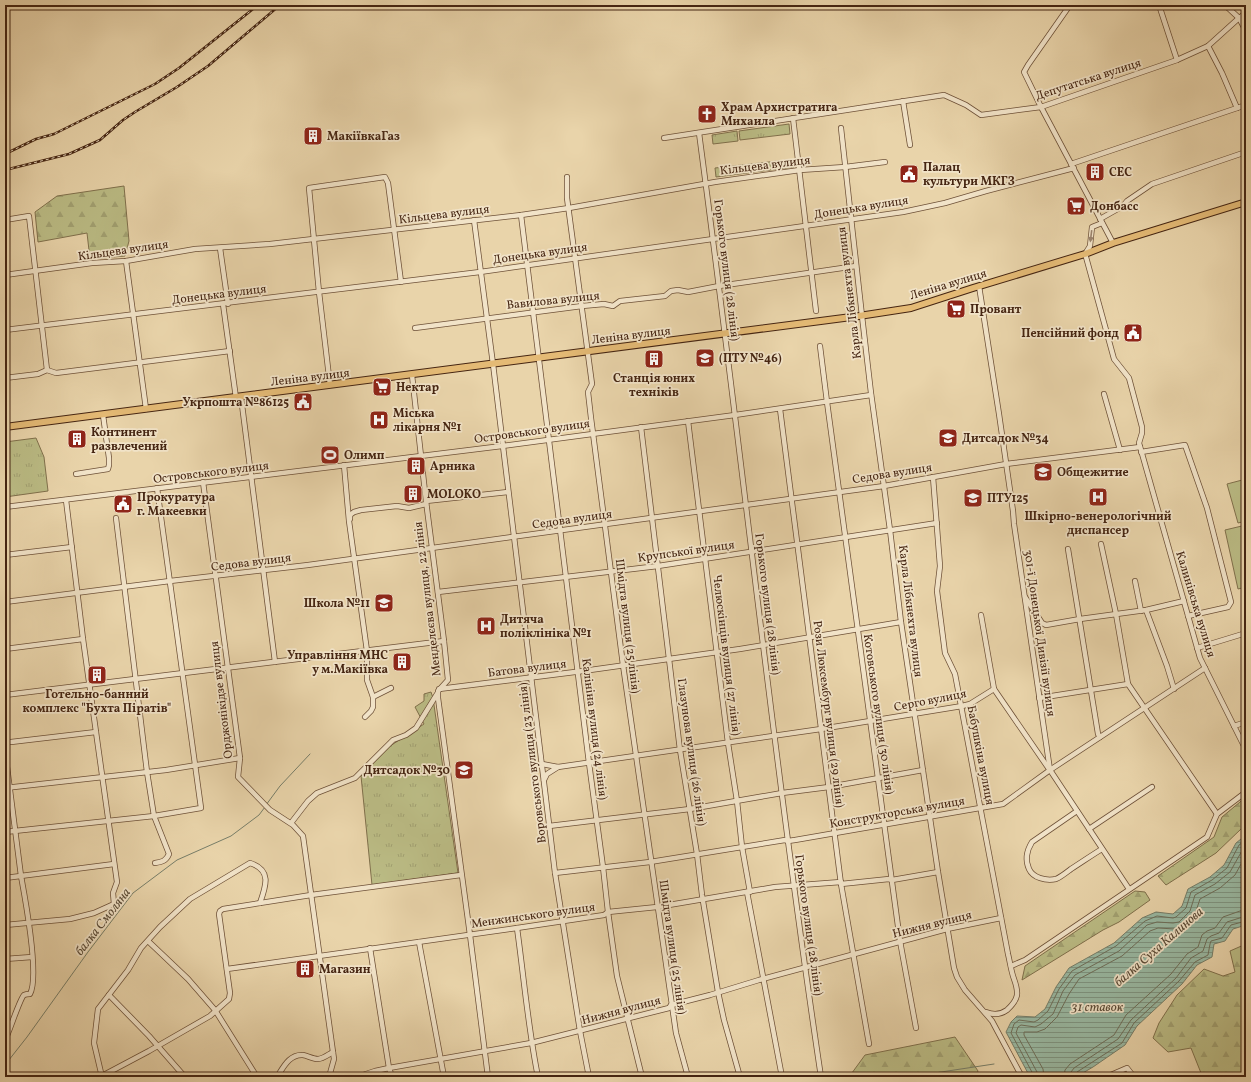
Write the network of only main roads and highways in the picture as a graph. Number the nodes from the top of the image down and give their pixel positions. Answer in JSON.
{"nodes":[{"id":1,"x":1246,"y":202,"type":"edge"},
{"id":2,"x":5,"y":427,"type":"edge"}],
"edges":[{"from":1,"to":2,"type":"main road","name":"Леніна вулиця"}]}
